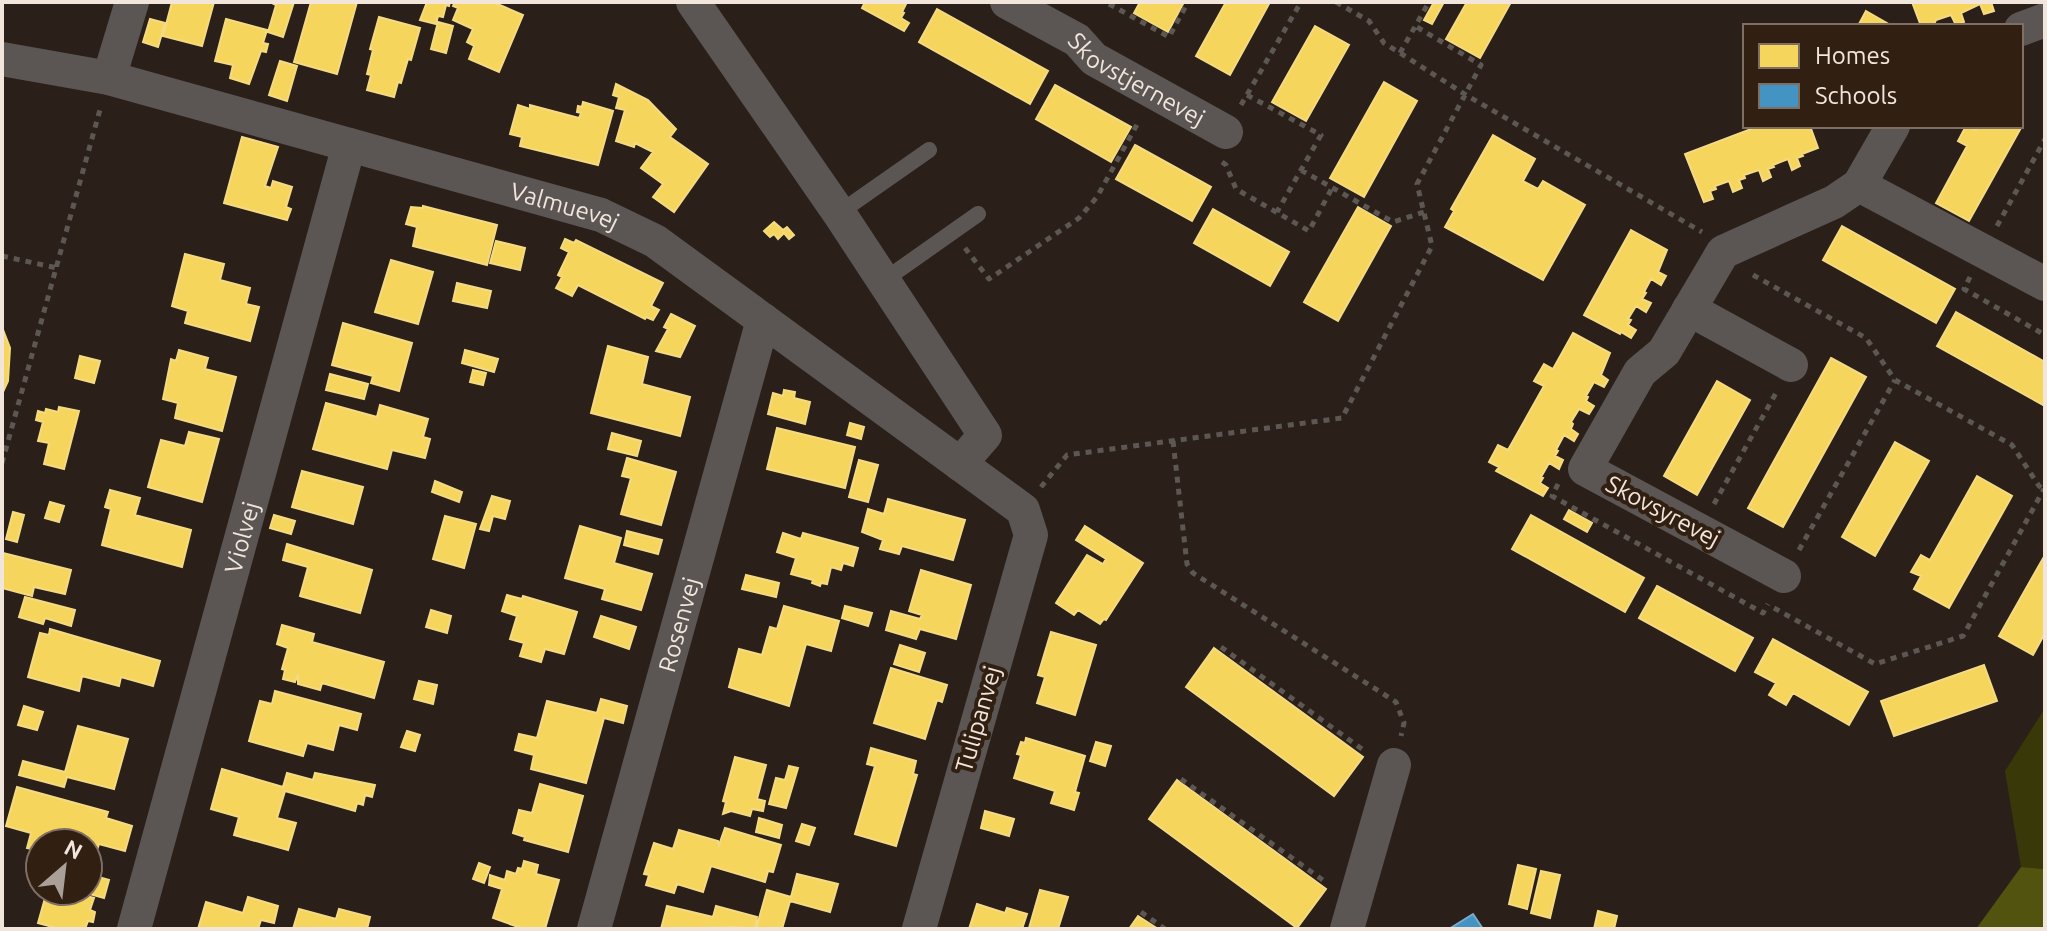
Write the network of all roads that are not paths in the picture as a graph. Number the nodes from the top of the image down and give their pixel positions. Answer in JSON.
{"nodes":[{"id":1,"x":132,"y":2,"type":"edge"},
{"id":2,"x":693,"y":2,"type":"edge"},
{"id":3,"x":1007,"y":2,"type":"edge"},
{"id":4,"x":2045,"y":20,"type":"edge"},
{"id":5,"x":2023,"y":28,"type":"edge"},
{"id":6,"x":2,"y":59,"type":"edge"},
{"id":7,"x":109,"y":78,"type":"junction"},
{"id":8,"x":1892,"y":128,"type":"edge"},
{"id":9,"x":1226,"y":132,"type":"road end"},
{"id":10,"x":349,"y":145,"type":"junction"},
{"id":11,"x":929,"y":150,"type":"dead end"},
{"id":12,"x":1859,"y":185,"type":"junction"},
{"id":13,"x":839,"y":213,"type":"junction"},
{"id":14,"x":978,"y":214,"type":"dead end"},
{"id":15,"x":883,"y":281,"type":"junction"},
{"id":16,"x":2045,"y":284,"type":"edge"},
{"id":17,"x":1689,"y":309,"type":"junction"},
{"id":18,"x":763,"y":320,"type":"junction"},
{"id":19,"x":1791,"y":365,"type":"road end"},
{"id":20,"x":960,"y":464,"type":"junction"},
{"id":21,"x":1023,"y":510,"type":"joint"},
{"id":22,"x":1776,"y":591,"type":"road end"},
{"id":23,"x":1393,"y":768,"type":"road end"},
{"id":24,"x":1351,"y":916,"type":"edge"},
{"id":25,"x":134,"y":929,"type":"edge"},
{"id":26,"x":594,"y":929,"type":"edge"},
{"id":27,"x":919,"y":929,"type":"edge"}],
"edges":[{"from":1,"to":7,"type":"street"},
{"from":2,"to":13,"type":"street"},
{"from":3,"to":9,"type":"street","name":"Skovstjernevej"},
{"from":4,"to":5,"type":"street"},
{"from":6,"to":7,"type":"street","name":"Valmuevej"},
{"from":7,"to":10,"type":"street","name":"Valmuevej"},
{"from":8,"to":12,"type":"street","name":"Skovsyrevej"},
{"from":10,"to":18,"type":"street","name":"Valmuevej"},
{"from":10,"to":25,"type":"street","name":"Violvej"},
{"from":11,"to":13,"type":"lane"},
{"from":12,"to":16,"type":"street"},
{"from":12,"to":17,"type":"street","name":"Skovsyrevej"},
{"from":13,"to":15,"type":"street"},
{"from":14,"to":15,"type":"lane"},
{"from":15,"to":20,"type":"street"},
{"from":17,"to":19,"type":"street"},
{"from":17,"to":22,"type":"street","name":"Skovsyrevej"},
{"from":18,"to":20,"type":"street","name":"Valmuevej"},
{"from":18,"to":26,"type":"street","name":"Rosenvej"},
{"from":20,"to":21,"type":"street","name":"Valmuevej"},
{"from":21,"to":27,"type":"street","name":"Tulipanvej"},
{"from":23,"to":24,"type":"street"}]}
